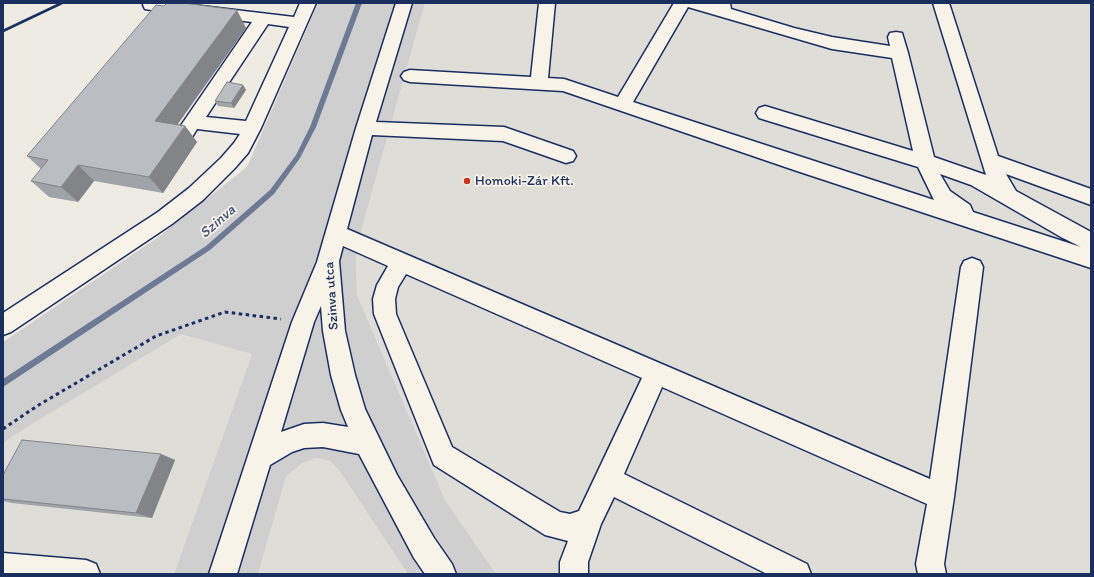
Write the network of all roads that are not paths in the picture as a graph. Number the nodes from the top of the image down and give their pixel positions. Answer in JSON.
{"nodes":[{"id":1,"x":308,"y":3,"type":"edge"},
{"id":2,"x":404,"y":3,"type":"edge"},
{"id":3,"x":548,"y":3,"type":"edge"},
{"id":4,"x":682,"y":3,"type":"edge"},
{"id":5,"x":691,"y":3,"type":"edge"},
{"id":6,"x":941,"y":3,"type":"edge"},
{"id":7,"x":151,"y":5,"type":"dead end"},
{"id":8,"x":723,"y":7,"type":"edge"},
{"id":9,"x":263,"y":19,"type":"junction"},
{"id":10,"x":299,"y":23,"type":"junction"},
{"id":11,"x":410,"y":76,"type":"dead end"},
{"id":12,"x":539,"y":83,"type":"junction"},
{"id":13,"x":623,"y":104,"type":"junction"},
{"id":14,"x":765,"y":113,"type":"dead end"},
{"id":15,"x":365,"y":128,"type":"junction"},
{"id":16,"x":251,"y":130,"type":"junction"},
{"id":17,"x":566,"y":156,"type":"dead end"},
{"id":18,"x":990,"y":161,"type":"junction"},
{"id":19,"x":925,"y":162,"type":"junction"},
{"id":20,"x":1010,"y":197,"type":"junction"},
{"id":21,"x":1091,"y":197,"type":"edge"},
{"id":22,"x":982,"y":223,"type":"junction"},
{"id":23,"x":335,"y":233,"type":"junction"},
{"id":24,"x":1091,"y":242,"type":"edge"},
{"id":25,"x":1091,"y":259,"type":"edge"},
{"id":26,"x":328,"y":261,"type":"junction"},
{"id":27,"x":401,"y":263,"type":"junction"},
{"id":28,"x":972,"y":267,"type":"dead end"},
{"id":29,"x":3,"y":325,"type":"edge"},
{"id":30,"x":656,"y":374,"type":"junction"},
{"id":31,"x":367,"y":443,"type":"junction"},
{"id":32,"x":260,"y":457,"type":"junction"},
{"id":33,"x":608,"y":480,"type":"junction"},
{"id":34,"x":941,"y":497,"type":"junction"},
{"id":35,"x":589,"y":521,"type":"junction"},
{"id":36,"x":3,"y":567,"type":"edge"},
{"id":37,"x":86,"y":574,"type":"edge"},
{"id":38,"x":223,"y":574,"type":"edge"},
{"id":39,"x":442,"y":574,"type":"edge"},
{"id":40,"x":574,"y":574,"type":"edge"},
{"id":41,"x":797,"y":574,"type":"edge"},
{"id":42,"x":932,"y":574,"type":"edge"}],
"edges":[{"from":1,"to":10,"type":"street"},
{"from":2,"to":15,"type":"street","name":"Szinva utca"},
{"from":3,"to":12,"type":"street"},
{"from":4,"to":13,"type":"street"},
{"from":5,"to":8,"type":"street"},
{"from":6,"to":18,"type":"street"},
{"from":7,"to":9,"type":"street"},
{"from":8,"to":19,"type":"street"},
{"from":9,"to":10,"type":"street"},
{"from":9,"to":16,"type":"street"},
{"from":10,"to":16,"type":"street"},
{"from":11,"to":12,"type":"street"},
{"from":12,"to":13,"type":"street"},
{"from":13,"to":22,"type":"street"},
{"from":14,"to":19,"type":"street"},
{"from":15,"to":17,"type":"street"},
{"from":15,"to":23,"type":"street","name":"Szinva utca"},
{"from":16,"to":29,"type":"street"},
{"from":18,"to":20,"type":"street"},
{"from":18,"to":21,"type":"street"},
{"from":19,"to":20,"type":"street"},
{"from":19,"to":22,"type":"street"},
{"from":20,"to":24,"type":"street"},
{"from":22,"to":25,"type":"street"},
{"from":23,"to":26,"type":"street","name":"Szinva utca"},
{"from":23,"to":27,"type":"street"},
{"from":26,"to":31,"type":"street","name":"Szinva utca"},
{"from":26,"to":32,"type":"street"},
{"from":27,"to":30,"type":"street"},
{"from":27,"to":35,"type":"street"},
{"from":28,"to":34,"type":"street"},
{"from":30,"to":33,"type":"street"},
{"from":30,"to":34,"type":"street"},
{"from":31,"to":32,"type":"street"},
{"from":31,"to":39,"type":"street","name":"Szinva utca"},
{"from":32,"to":38,"type":"street"},
{"from":33,"to":35,"type":"street"},
{"from":33,"to":41,"type":"street"},
{"from":34,"to":42,"type":"street"},
{"from":35,"to":40,"type":"street"},
{"from":36,"to":37,"type":"street"}]}
